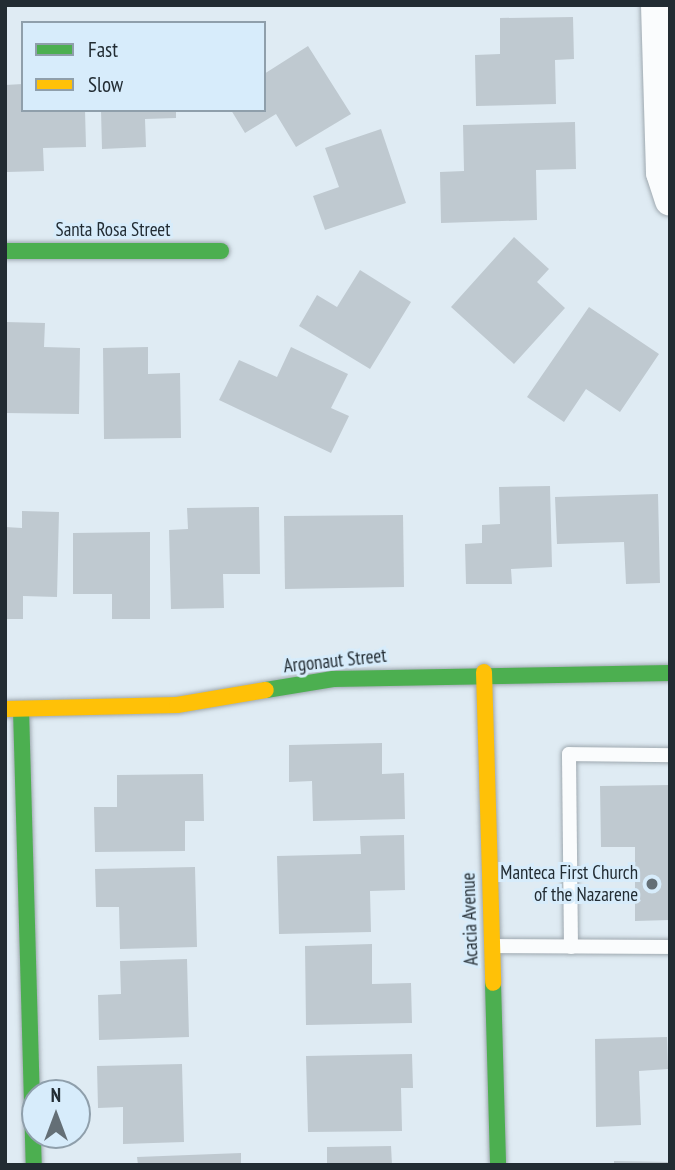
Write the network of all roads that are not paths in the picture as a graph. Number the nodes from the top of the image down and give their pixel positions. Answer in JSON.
{"nodes":[{"id":1,"x":656,"y":5,"type":"edge"},
{"id":2,"x":670,"y":201,"type":"edge"},
{"id":3,"x":5,"y":251,"type":"edge"},
{"id":4,"x":221,"y":251,"type":"dead end"},
{"id":5,"x":484,"y":672,"type":"junction"},
{"id":6,"x":670,"y":673,"type":"edge"},
{"id":7,"x":13,"y":709,"type":"edge"},
{"id":8,"x":670,"y":755,"type":"edge"},
{"id":9,"x":492,"y":946,"type":"junction"},
{"id":10,"x":571,"y":947,"type":"junction"},
{"id":11,"x":670,"y":947,"type":"edge"},
{"id":12,"x":34,"y":1165,"type":"edge"},
{"id":13,"x":498,"y":1165,"type":"edge"}],
"edges":[{"from":1,"to":2,"type":"street"},
{"from":3,"to":4,"type":"street","name":"Santa Rosa Street"},
{"from":5,"to":6,"type":"street","name":"Argonaut Street"},
{"from":5,"to":7,"type":"street","name":"Argonaut Street"},
{"from":5,"to":9,"type":"street","name":"Acacia Avenue"},
{"from":7,"to":12,"type":"street"},
{"from":8,"to":10,"type":"lane"},
{"from":9,"to":10,"type":"lane"},
{"from":9,"to":13,"type":"street","name":"Acacia Avenue"},
{"from":10,"to":11,"type":"lane"}]}
